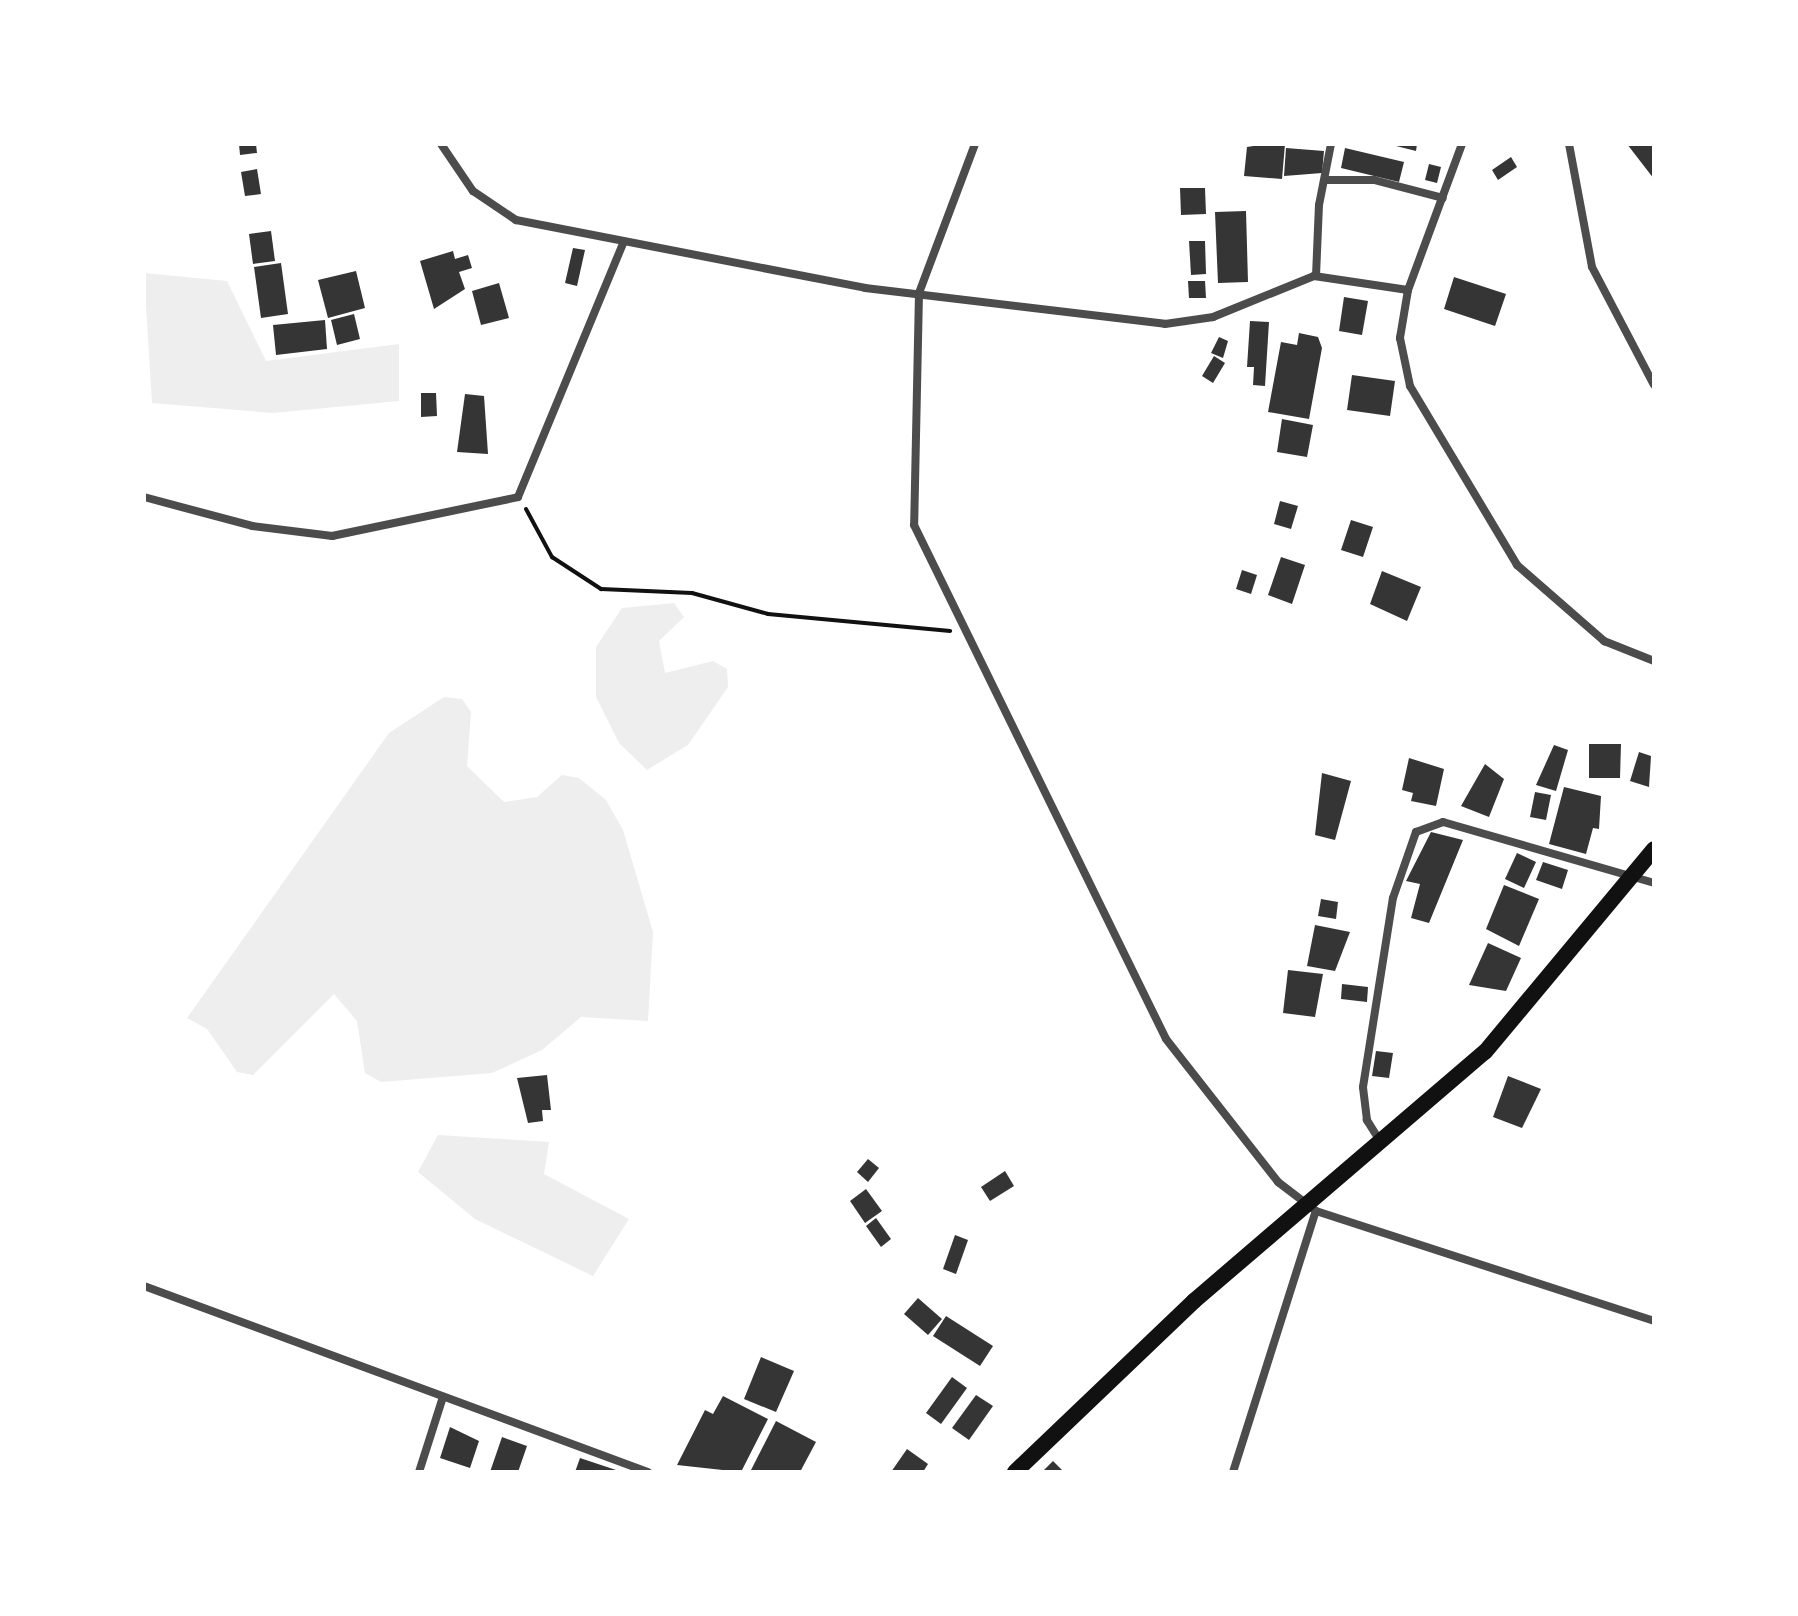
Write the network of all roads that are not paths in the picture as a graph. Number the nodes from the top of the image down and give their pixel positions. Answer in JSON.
{"nodes":[{"id":1,"x":441,"y":144,"type":"edge"},
{"id":2,"x":975,"y":144,"type":"edge"},
{"id":3,"x":1331,"y":144,"type":"edge"},
{"id":4,"x":1462,"y":144,"type":"edge"},
{"id":5,"x":1569,"y":144,"type":"edge"},
{"id":6,"x":1327,"y":180,"type":"junction"},
{"id":7,"x":1443,"y":198,"type":"junction"},
{"id":8,"x":623,"y":243,"type":"junction"},
{"id":9,"x":1316,"y":276,"type":"junction"},
{"id":10,"x":1408,"y":290,"type":"junction"},
{"id":11,"x":919,"y":293,"type":"junction"},
{"id":12,"x":1654,"y":385,"type":"edge"},
{"id":13,"x":144,"y":497,"type":"edge"},
{"id":14,"x":1654,"y":661,"type":"edge"},
{"id":15,"x":1654,"y":849,"type":"edge"},
{"id":16,"x":1631,"y":879,"type":"junction"},
{"id":17,"x":1654,"y":883,"type":"edge"},
{"id":18,"x":1380,"y":1142,"type":"junction"},
{"id":19,"x":1311,"y":1208,"type":"junction"},
{"id":20,"x":144,"y":1286,"type":"edge"},
{"id":21,"x":1654,"y":1321,"type":"edge"},
{"id":22,"x":443,"y":1397,"type":"junction"},
{"id":23,"x":419,"y":1472,"type":"edge"},
{"id":24,"x":648,"y":1472,"type":"edge"},
{"id":25,"x":1015,"y":1472,"type":"edge"},
{"id":26,"x":1233,"y":1472,"type":"edge"}],
"edges":[{"from":1,"to":8,"type":"street"},
{"from":2,"to":11,"type":"street"},
{"from":3,"to":6,"type":"street"},
{"from":4,"to":7,"type":"street"},
{"from":5,"to":12,"type":"street"},
{"from":6,"to":7,"type":"street"},
{"from":6,"to":9,"type":"street"},
{"from":7,"to":10,"type":"street"},
{"from":8,"to":11,"type":"street"},
{"from":8,"to":13,"type":"street"},
{"from":9,"to":10,"type":"street"},
{"from":9,"to":11,"type":"street"},
{"from":10,"to":14,"type":"street"},
{"from":11,"to":19,"type":"street"},
{"from":15,"to":16,"type":"main road"},
{"from":16,"to":17,"type":"street"},
{"from":16,"to":18,"type":"main road"},
{"from":16,"to":18,"type":"street"},
{"from":18,"to":19,"type":"main road"},
{"from":19,"to":21,"type":"street"},
{"from":19,"to":25,"type":"main road"},
{"from":19,"to":26,"type":"street"},
{"from":20,"to":22,"type":"street"},
{"from":22,"to":23,"type":"street"},
{"from":22,"to":24,"type":"street"}]}
